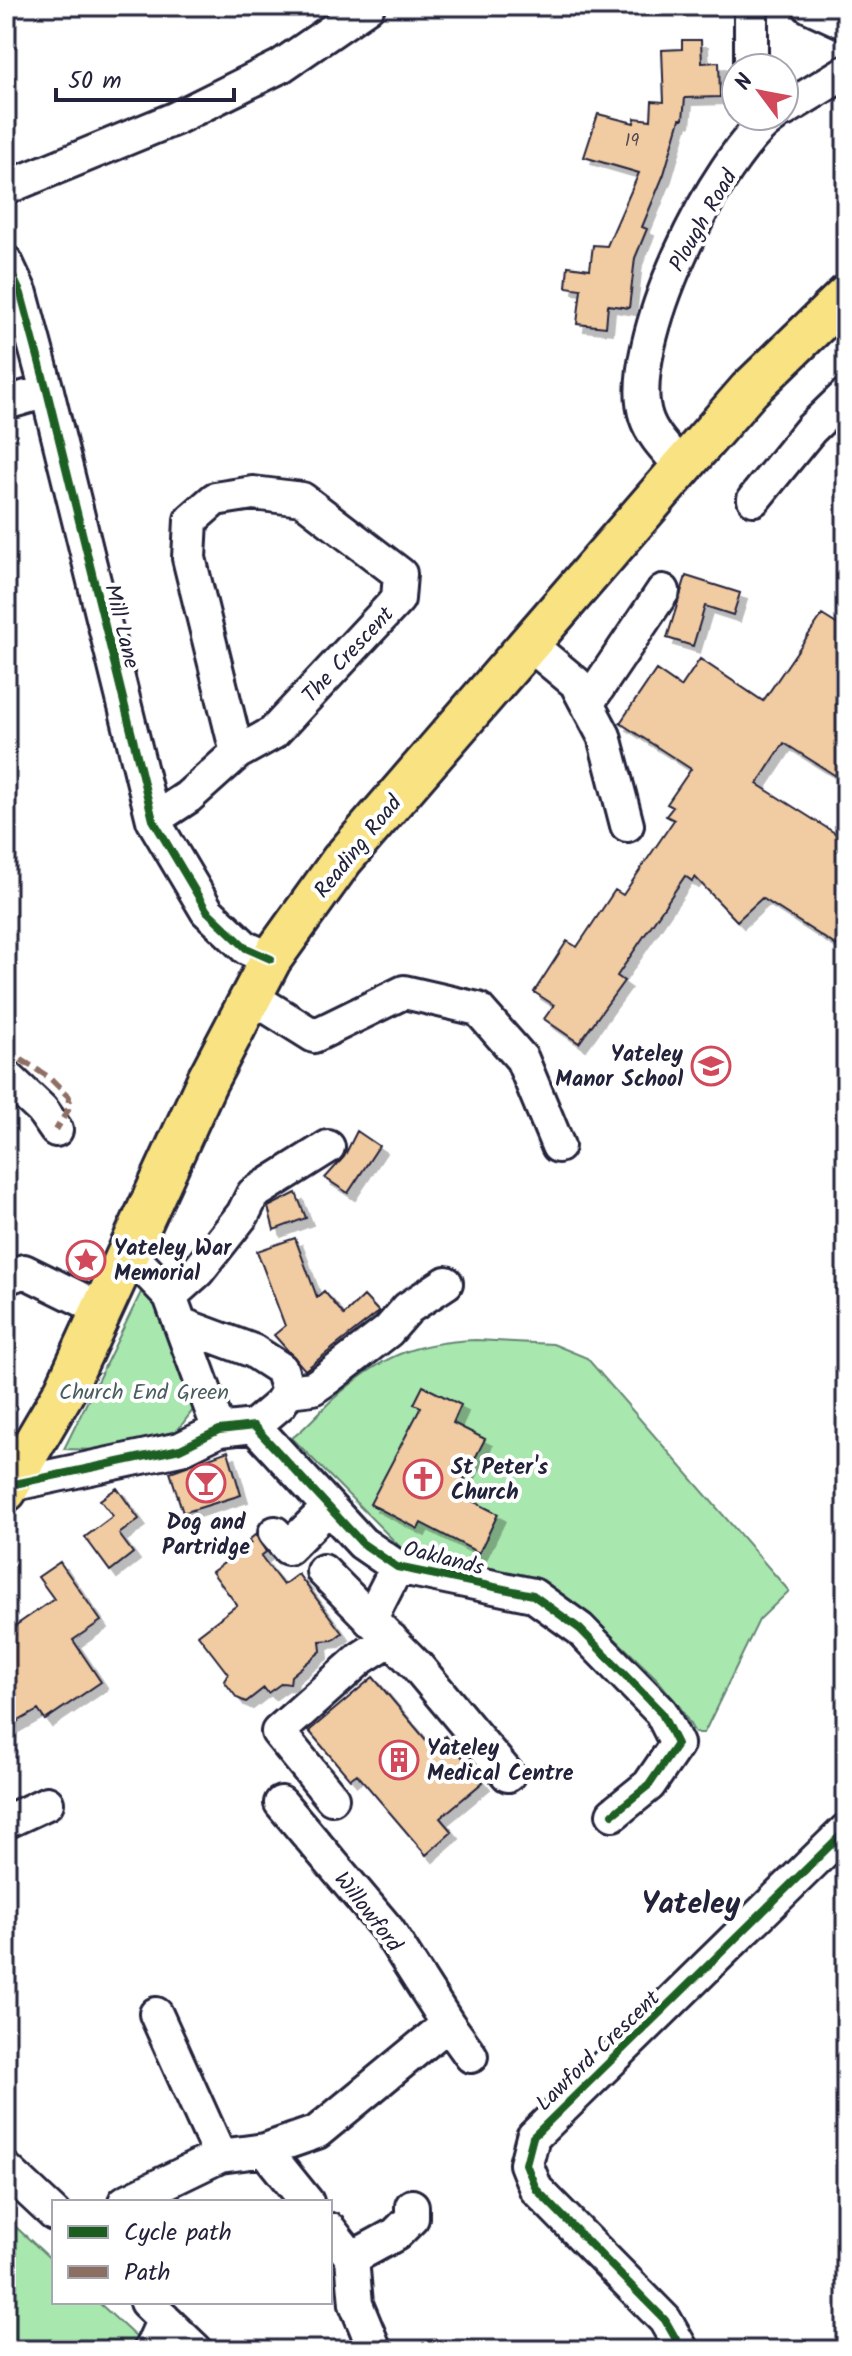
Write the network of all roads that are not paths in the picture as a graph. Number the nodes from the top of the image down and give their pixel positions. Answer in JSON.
{"nodes":[{"id":1,"x":368,"y":6,"type":"edge"},
{"id":2,"x":751,"y":6,"type":"edge"},
{"id":3,"x":809,"y":6,"type":"edge"},
{"id":4,"x":846,"y":23,"type":"edge"},
{"id":5,"x":751,"y":52,"type":"edge"},
{"id":6,"x":846,"y":72,"type":"edge"},
{"id":7,"x":800,"y":99,"type":"edge"},
{"id":8,"x":758,"y":132,"type":"edge"},
{"id":9,"x":6,"y":188,"type":"edge"},
{"id":10,"x":6,"y":262,"type":"edge"},
{"id":11,"x":846,"y":296,"type":"edge"},
{"id":12,"x":47,"y":391,"type":"junction"},
{"id":13,"x":846,"y":395,"type":"edge"},
{"id":14,"x":6,"y":403,"type":"edge"},
{"id":15,"x":682,"y":467,"type":"junction"},
{"id":16,"x":754,"y":499,"type":"dead end"},
{"id":17,"x":663,"y":591,"type":"dead end"},
{"id":18,"x":529,"y":644,"type":"junction"},
{"id":19,"x":587,"y":704,"type":"junction"},
{"id":20,"x":237,"y":753,"type":"junction"},
{"id":21,"x":153,"y":820,"type":"junction"},
{"id":22,"x":627,"y":825,"type":"dead end"},
{"id":23,"x":271,"y":959,"type":"junction"},
{"id":24,"x":250,"y":996,"type":"junction"},
{"id":25,"x":6,"y":1076,"type":"edge"},
{"id":26,"x":56,"y":1130,"type":"dead end"},
{"id":27,"x":558,"y":1146,"type":"dead end"},
{"id":28,"x":328,"y":1147,"type":"dead end"},
{"id":29,"x":130,"y":1254,"type":"junction"},
{"id":30,"x":15,"y":1275,"type":"edge"},
{"id":31,"x":446,"y":1283,"type":"dead end"},
{"id":32,"x":170,"y":1296,"type":"junction"},
{"id":33,"x":103,"y":1310,"type":"junction"},
{"id":34,"x":183,"y":1325,"type":"junction"},
{"id":35,"x":288,"y":1391,"type":"junction"},
{"id":36,"x":254,"y":1426,"type":"junction"},
{"id":37,"x":219,"y":1430,"type":"junction"},
{"id":38,"x":7,"y":1486,"type":"edge"},
{"id":39,"x":329,"y":1507,"type":"junction"},
{"id":40,"x":275,"y":1533,"type":"dead end"},
{"id":41,"x":397,"y":1567,"type":"junction"},
{"id":42,"x":323,"y":1571,"type":"dead end"},
{"id":43,"x":380,"y":1630,"type":"junction"},
{"id":44,"x":508,"y":1775,"type":"dead end"},
{"id":45,"x":332,"y":1798,"type":"dead end"},
{"id":46,"x":47,"y":1803,"type":"dead end"},
{"id":47,"x":281,"y":1803,"type":"dead end"},
{"id":48,"x":613,"y":1814,"type":"dead end"},
{"id":49,"x":6,"y":1822,"type":"edge"},
{"id":50,"x":846,"y":1830,"type":"edge"},
{"id":51,"x":156,"y":2014,"type":"dead end"},
{"id":52,"x":448,"y":2024,"type":"junction"},
{"id":53,"x":471,"y":2056,"type":"dead end"},
{"id":54,"x":265,"y":2150,"type":"junction"},
{"id":55,"x":220,"y":2156,"type":"junction"},
{"id":56,"x":6,"y":2169,"type":"edge"},
{"id":57,"x":129,"y":2200,"type":"edge"},
{"id":58,"x":305,"y":2200,"type":"edge"},
{"id":59,"x":412,"y":2206,"type":"dead end"},
{"id":60,"x":52,"y":2212,"type":"edge"},
{"id":61,"x":332,"y":2233,"type":"edge"},
{"id":62,"x":352,"y":2258,"type":"junction"},
{"id":63,"x":155,"y":2310,"type":"edge"},
{"id":64,"x":150,"y":2350,"type":"edge"},
{"id":65,"x":196,"y":2350,"type":"edge"},
{"id":66,"x":375,"y":2350,"type":"edge"},
{"id":67,"x":682,"y":2350,"type":"edge"}],
"edges":[{"from":1,"to":9,"type":"street"},
{"from":2,"to":5,"type":"street"},
{"from":3,"to":4,"type":"street"},
{"from":6,"to":7,"type":"street","name":"Plough Road"},
{"from":8,"to":15,"type":"street","name":"Plough Road"},
{"from":10,"to":12,"type":"street","name":"Mill Lane"},
{"from":11,"to":15,"type":"main road","name":"Reading Road"},
{"from":12,"to":14,"type":"street"},
{"from":12,"to":21,"type":"street","name":"Mill Lane"},
{"from":13,"to":16,"type":"street"},
{"from":15,"to":18,"type":"main road","name":"Reading Road"},
{"from":17,"to":19,"type":"street"},
{"from":18,"to":19,"type":"street"},
{"from":18,"to":23,"type":"main road","name":"Reading Road"},
{"from":19,"to":22,"type":"street"},
{"from":20,"to":20,"type":"street","name":"The Crescent"},
{"from":20,"to":21,"type":"street","name":"The Crescent"},
{"from":21,"to":23,"type":"street","name":"Mill Lane"},
{"from":23,"to":24,"type":"main road","name":"Reading Road"},
{"from":24,"to":27,"type":"street"},
{"from":24,"to":29,"type":"main road","name":"Reading Road"},
{"from":25,"to":26,"type":"street"},
{"from":28,"to":32,"type":"street"},
{"from":29,"to":32,"type":"street"},
{"from":29,"to":33,"type":"main road","name":"Reading Road"},
{"from":30,"to":33,"type":"street"},
{"from":31,"to":35,"type":"street"},
{"from":32,"to":34,"type":"street"},
{"from":33,"to":38,"type":"main road","name":"Reading Road"},
{"from":34,"to":35,"type":"street"},
{"from":34,"to":37,"type":"street"},
{"from":35,"to":36,"type":"street"},
{"from":36,"to":37,"type":"street"},
{"from":36,"to":39,"type":"street","name":"Oaklands"},
{"from":37,"to":38,"type":"street"},
{"from":39,"to":40,"type":"street"},
{"from":39,"to":41,"type":"street","name":"Oaklands"},
{"from":41,"to":43,"type":"street"},
{"from":41,"to":48,"type":"street","name":"Oaklands"},
{"from":42,"to":43,"type":"street"},
{"from":43,"to":44,"type":"street"},
{"from":43,"to":45,"type":"street"},
{"from":46,"to":49,"type":"street"},
{"from":47,"to":52,"type":"street","name":"Willowford"},
{"from":50,"to":67,"type":"street","name":"Lawford Crescent"},
{"from":51,"to":55,"type":"street"},
{"from":52,"to":53,"type":"street","name":"Willowford"},
{"from":52,"to":54,"type":"street"},
{"from":54,"to":55,"type":"street"},
{"from":54,"to":58,"type":"street"},
{"from":55,"to":57,"type":"street"},
{"from":56,"to":60,"type":"street"},
{"from":59,"to":62,"type":"street"},
{"from":61,"to":62,"type":"street"},
{"from":62,"to":66,"type":"street"},
{"from":63,"to":64,"type":"street"},
{"from":63,"to":65,"type":"street"}]}
